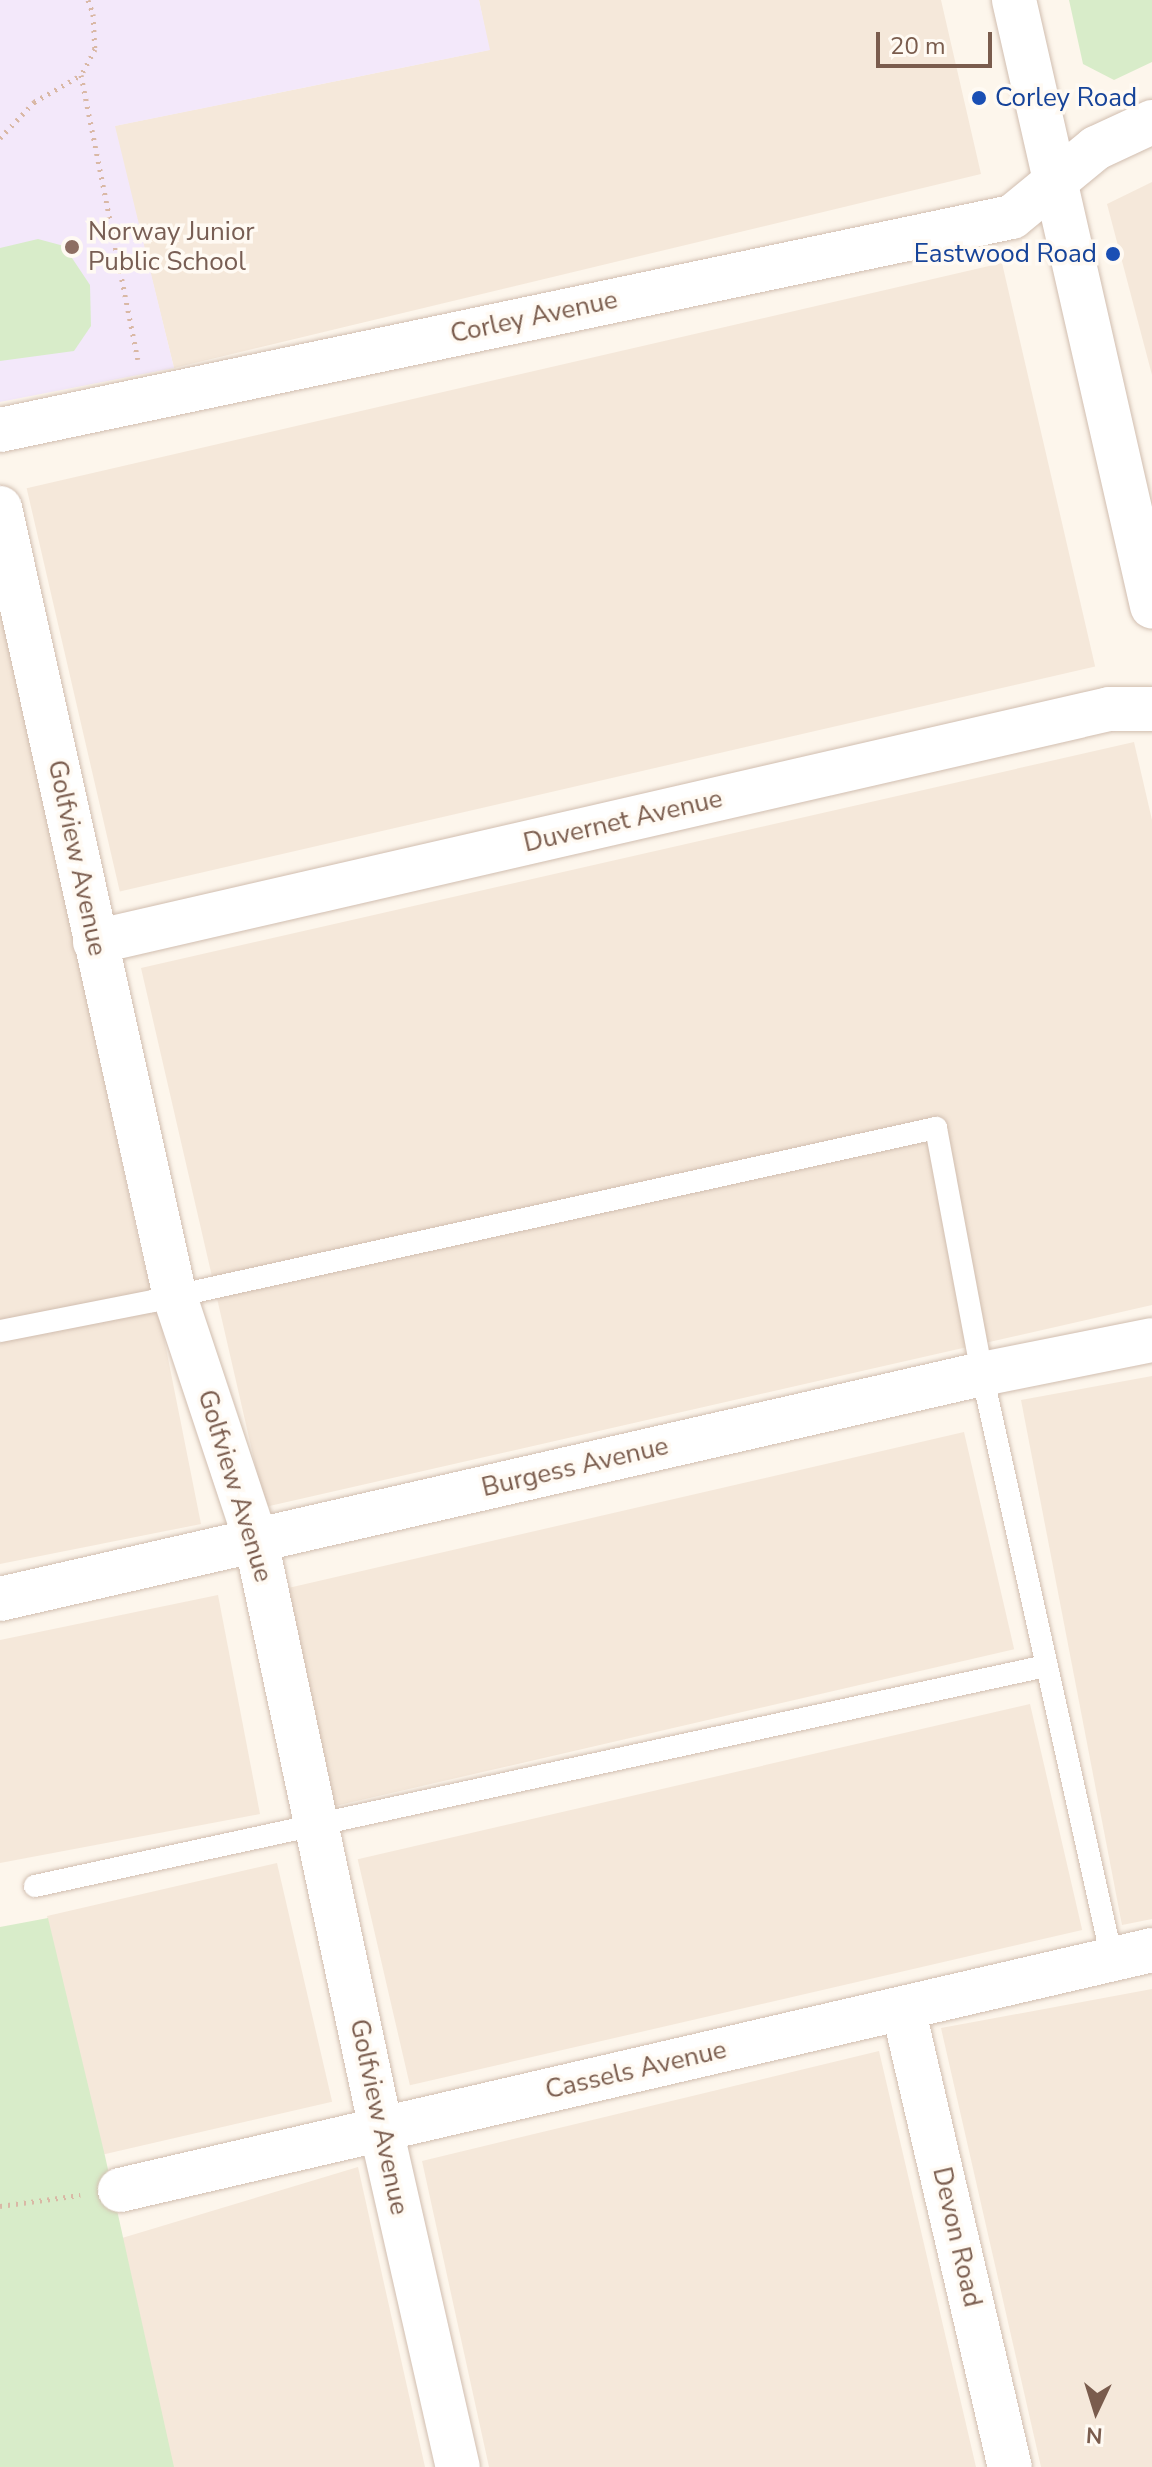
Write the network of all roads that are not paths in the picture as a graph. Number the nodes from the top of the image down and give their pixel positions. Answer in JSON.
{"nodes":[{"id":1,"x":1014,"y":0,"type":"edge"},
{"id":2,"x":1152,"y":122,"type":"edge"},
{"id":3,"x":1056,"y":179,"type":"junction"},
{"id":4,"x":0,"y":430,"type":"edge"},
{"id":5,"x":0,"y":508,"type":"edge"},
{"id":6,"x":1152,"y":606,"type":"edge"},
{"id":7,"x":1152,"y":709,"type":"edge"},
{"id":8,"x":95,"y":942,"type":"junction"},
{"id":9,"x":175,"y":1297,"type":"junction"},
{"id":10,"x":0,"y":1331,"type":"edge"},
{"id":11,"x":1152,"y":1340,"type":"edge"},
{"id":12,"x":982,"y":1374,"type":"junction"},
{"id":13,"x":256,"y":1541,"type":"junction"},
{"id":14,"x":0,"y":1599,"type":"edge"},
{"id":15,"x":1046,"y":1666,"type":"junction"},
{"id":16,"x":316,"y":1828,"type":"junction"},
{"id":17,"x":35,"y":1886,"type":"dead end"},
{"id":18,"x":1132,"y":1955,"type":"edge"},
{"id":19,"x":903,"y":2008,"type":"junction"},
{"id":20,"x":381,"y":2129,"type":"junction"},
{"id":21,"x":120,"y":2190,"type":"road end"},
{"id":22,"x":458,"y":2467,"type":"edge"},
{"id":23,"x":1010,"y":2467,"type":"edge"}],
"edges":[{"from":1,"to":3,"type":"street"},
{"from":2,"to":3,"type":"street"},
{"from":3,"to":4,"type":"street","name":"Corley Avenue"},
{"from":3,"to":6,"type":"street"},
{"from":5,"to":8,"type":"street","name":"Golfview Avenue"},
{"from":7,"to":8,"type":"street","name":"Duvernet Avenue"},
{"from":8,"to":9,"type":"street","name":"Golfview Avenue"},
{"from":9,"to":10,"type":"lane"},
{"from":9,"to":12,"type":"lane"},
{"from":9,"to":13,"type":"street","name":"Golfview Avenue"},
{"from":11,"to":12,"type":"street","name":"Burgess Avenue"},
{"from":12,"to":13,"type":"street","name":"Burgess Avenue"},
{"from":12,"to":15,"type":"lane"},
{"from":13,"to":14,"type":"street","name":"Burgess Avenue"},
{"from":13,"to":16,"type":"street","name":"Golfview Avenue"},
{"from":15,"to":16,"type":"lane"},
{"from":15,"to":18,"type":"lane"},
{"from":16,"to":17,"type":"lane"},
{"from":16,"to":20,"type":"street","name":"Golfview Avenue"},
{"from":18,"to":19,"type":"street","name":"Cassels Avenue"},
{"from":19,"to":20,"type":"street","name":"Cassels Avenue"},
{"from":19,"to":23,"type":"street","name":"Devon Road"},
{"from":20,"to":21,"type":"street","name":"Cassels Avenue"},
{"from":20,"to":22,"type":"street","name":"Golfview Avenue"}]}
